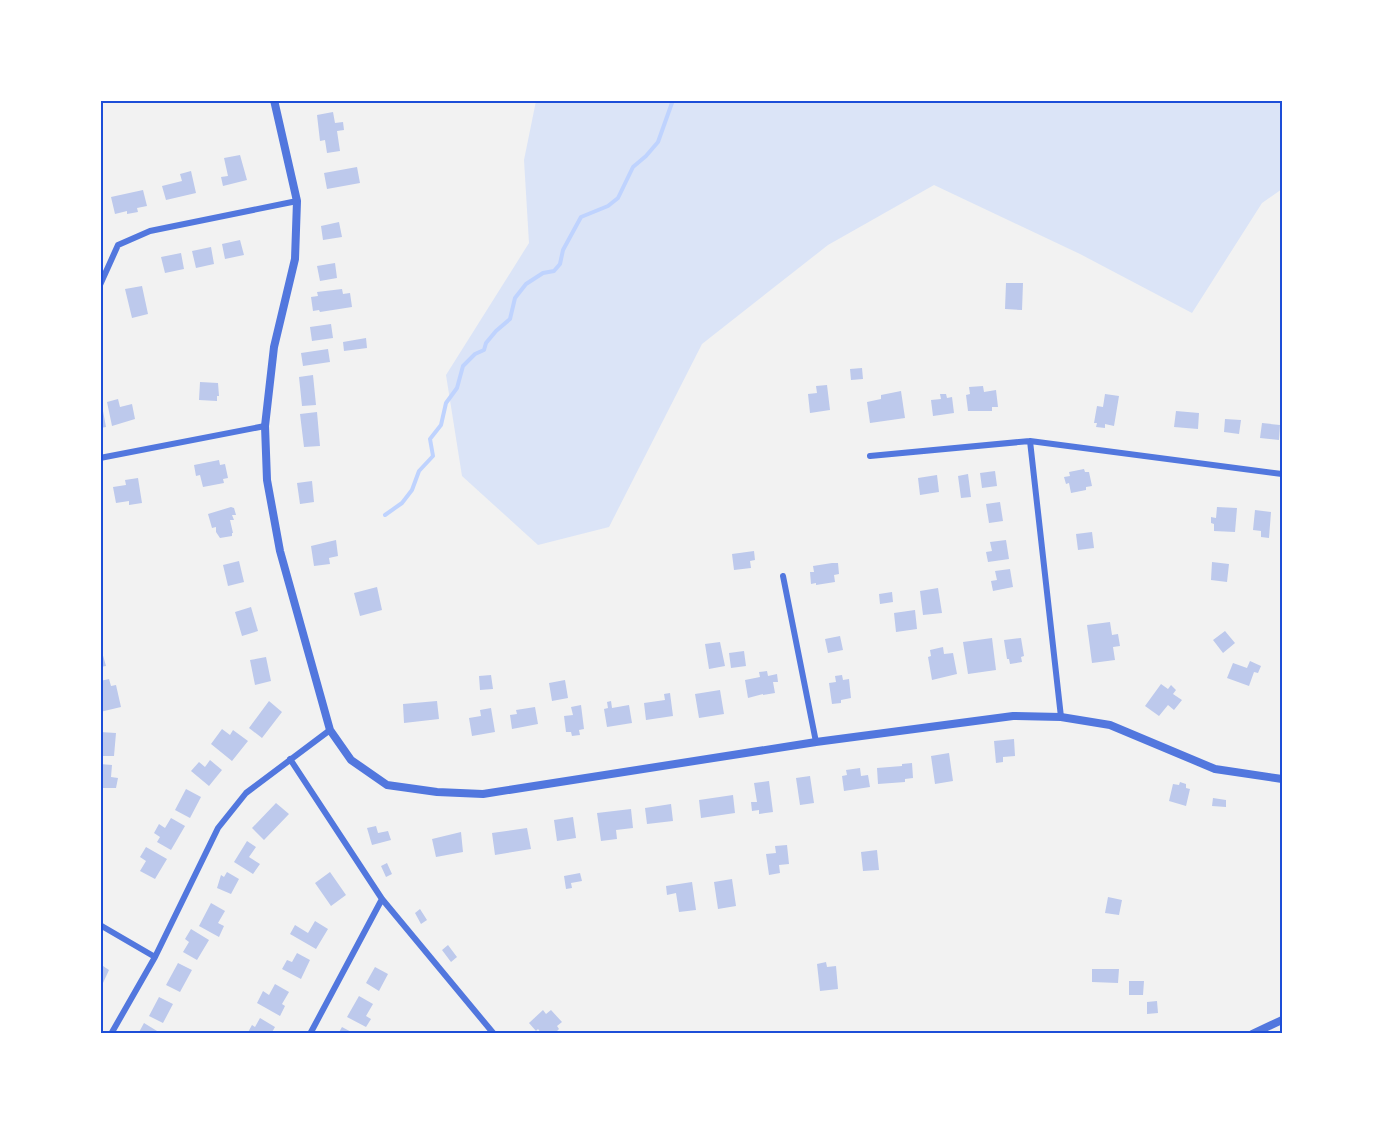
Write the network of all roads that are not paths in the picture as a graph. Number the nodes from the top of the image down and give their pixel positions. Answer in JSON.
{"nodes":[{"id":1,"x":274,"y":100,"type":"edge"},
{"id":2,"x":297,"y":201,"type":"junction"},
{"id":3,"x":100,"y":285,"type":"edge"},
{"id":4,"x":265,"y":426,"type":"junction"},
{"id":5,"x":1030,"y":441,"type":"junction"},
{"id":6,"x":870,"y":456,"type":"dead end"},
{"id":7,"x":100,"y":458,"type":"edge"},
{"id":8,"x":1282,"y":474,"type":"edge"},
{"id":9,"x":783,"y":576,"type":"dead end"},
{"id":10,"x":1061,"y":717,"type":"junction"},
{"id":11,"x":330,"y":730,"type":"junction"},
{"id":12,"x":816,"y":742,"type":"junction"},
{"id":13,"x":290,"y":759,"type":"junction"},
{"id":14,"x":1282,"y":779,"type":"edge"},
{"id":15,"x":382,"y":899,"type":"junction"},
{"id":16,"x":100,"y":925,"type":"edge"},
{"id":17,"x":155,"y":957,"type":"junction"},
{"id":18,"x":1282,"y":1020,"type":"edge"},
{"id":19,"x":111,"y":1034,"type":"edge"},
{"id":20,"x":310,"y":1034,"type":"edge"},
{"id":21,"x":494,"y":1034,"type":"edge"},
{"id":22,"x":1252,"y":1034,"type":"edge"}],
"edges":[{"from":1,"to":2,"type":"street"},
{"from":2,"to":3,"type":"street"},
{"from":2,"to":4,"type":"street"},
{"from":4,"to":7,"type":"street"},
{"from":4,"to":11,"type":"street"},
{"from":5,"to":6,"type":"street"},
{"from":5,"to":8,"type":"street"},
{"from":5,"to":10,"type":"street"},
{"from":9,"to":12,"type":"street"},
{"from":10,"to":12,"type":"street"},
{"from":10,"to":14,"type":"street"},
{"from":11,"to":12,"type":"street"},
{"from":11,"to":13,"type":"street"},
{"from":13,"to":15,"type":"street"},
{"from":13,"to":17,"type":"street"},
{"from":15,"to":20,"type":"street"},
{"from":15,"to":21,"type":"street"},
{"from":16,"to":17,"type":"street"},
{"from":17,"to":19,"type":"street"},
{"from":18,"to":22,"type":"street"}]}
